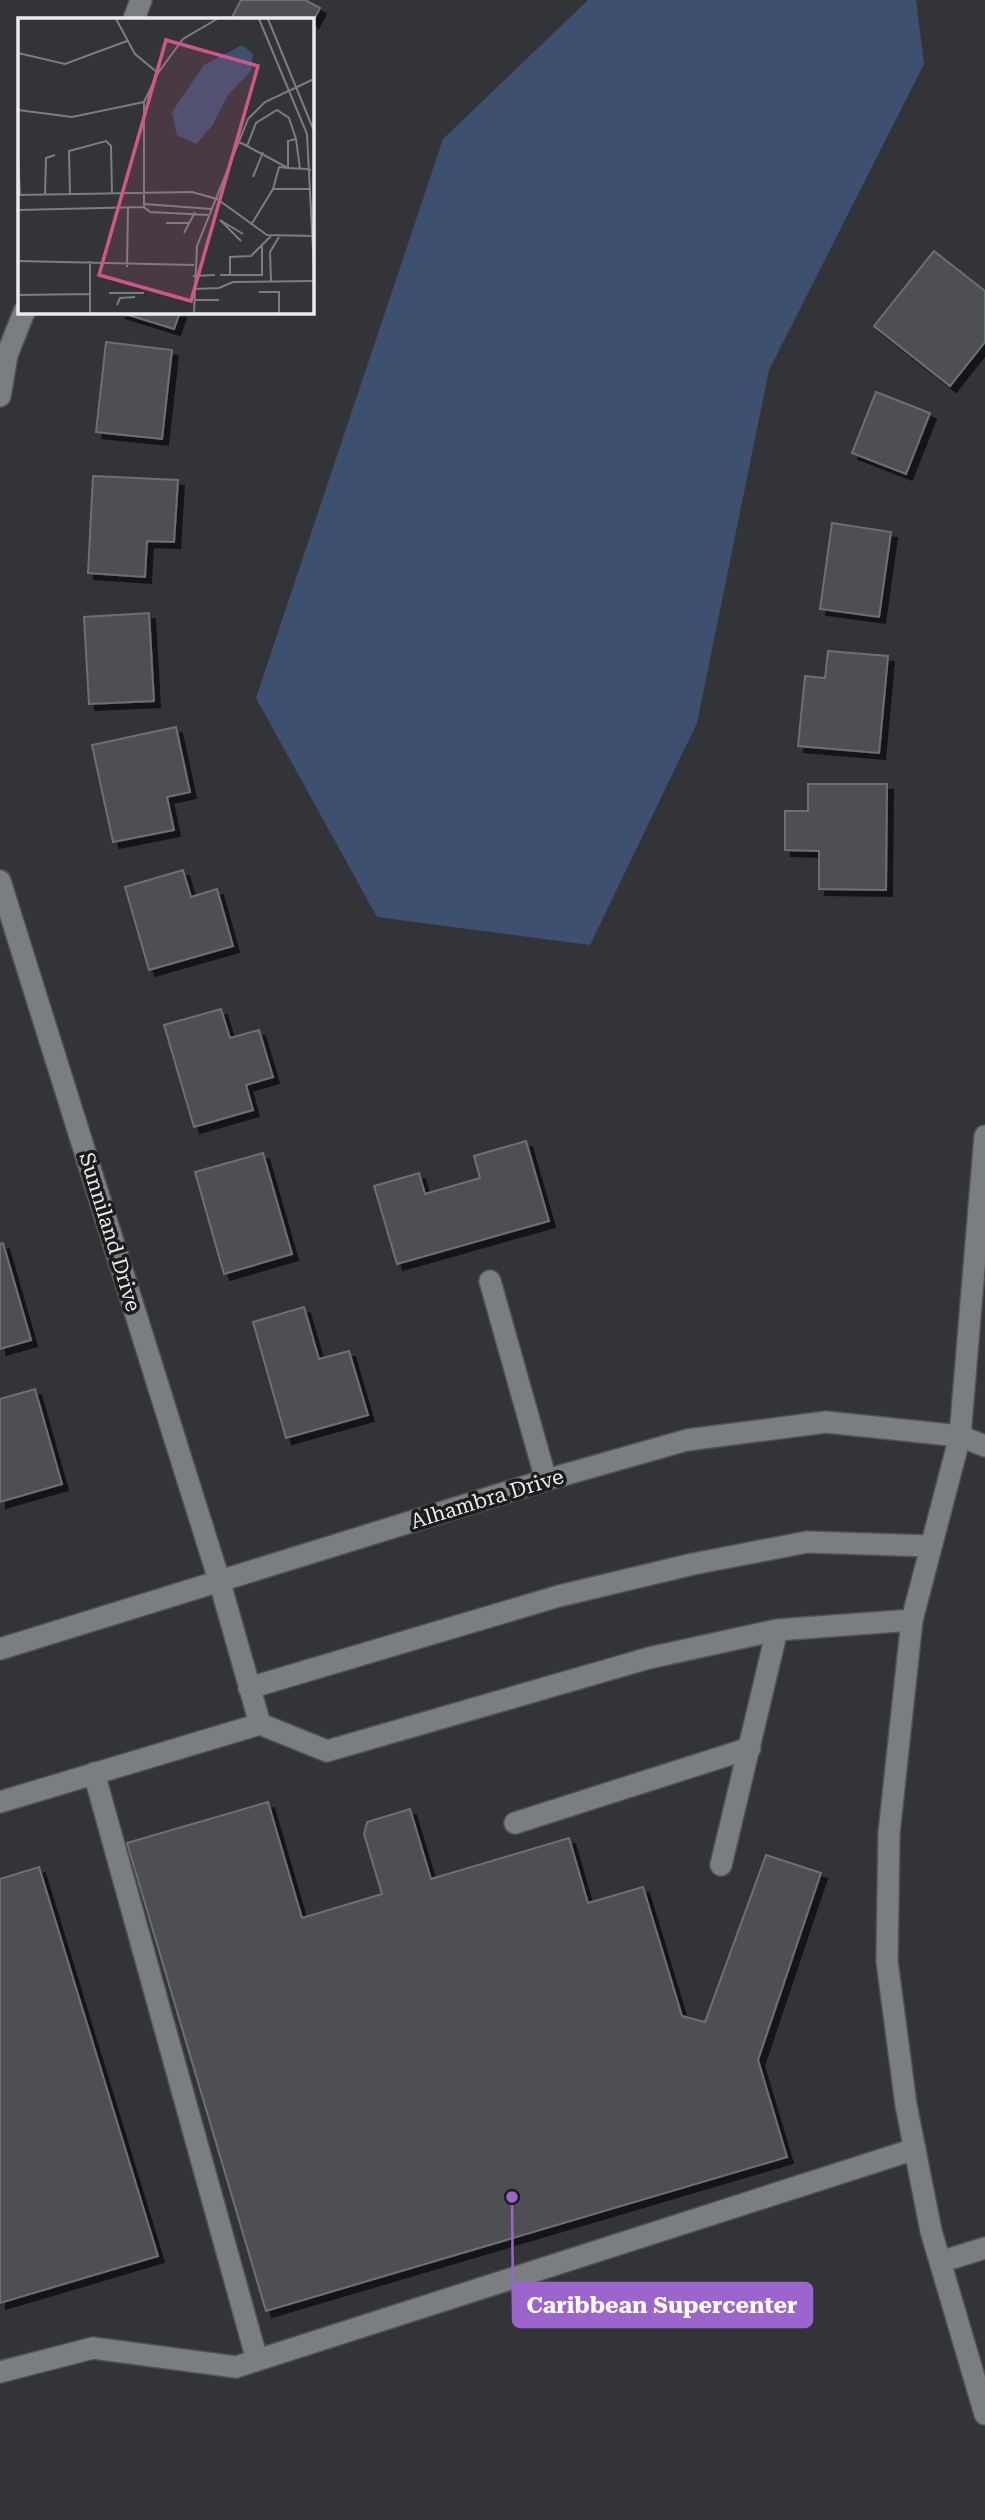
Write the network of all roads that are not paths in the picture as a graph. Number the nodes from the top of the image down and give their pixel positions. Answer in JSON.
{"nodes":[{"id":1,"x":141,"y":0,"type":"edge"},
{"id":2,"x":134,"y":18,"type":"edge"},
{"id":3,"x":24,"y":313,"type":"edge"},
{"id":4,"x":4,"y":354,"type":"edge"},
{"id":5,"x":0,"y":396,"type":"edge"},
{"id":6,"x":0,"y":881,"type":"edge"},
{"id":7,"x":985,"y":1136,"type":"edge"},
{"id":8,"x":490,"y":1281,"type":"dead end"},
{"id":9,"x":960,"y":1436,"type":"junction"},
{"id":10,"x":985,"y":1446,"type":"edge"},
{"id":11,"x":546,"y":1480,"type":"junction"},
{"id":12,"x":930,"y":1546,"type":"junction"},
{"id":13,"x":220,"y":1583,"type":"junction"},
{"id":14,"x":912,"y":1620,"type":"junction"},
{"id":15,"x":777,"y":1629,"type":"junction"},
{"id":16,"x":0,"y":1649,"type":"edge"},
{"id":17,"x":249,"y":1688,"type":"junction"},
{"id":18,"x":260,"y":1724,"type":"junction"},
{"id":19,"x":750,"y":1748,"type":"junction"},
{"id":20,"x":94,"y":1773,"type":"junction"},
{"id":21,"x":0,"y":1802,"type":"edge"},
{"id":22,"x":515,"y":1823,"type":"dead end"},
{"id":23,"x":721,"y":1865,"type":"dead end"},
{"id":24,"x":915,"y":2149,"type":"junction"},
{"id":25,"x":985,"y":2248,"type":"edge"},
{"id":26,"x":940,"y":2262,"type":"junction"},
{"id":27,"x":257,"y":2360,"type":"junction"},
{"id":28,"x":0,"y":2372,"type":"edge"},
{"id":29,"x":983,"y":2402,"type":"edge"}],
"edges":[{"from":1,"to":2,"type":"street"},
{"from":3,"to":4,"type":"street"},
{"from":4,"to":5,"type":"street"},
{"from":6,"to":13,"type":"street","name":"Sunniland Drive"},
{"from":7,"to":9,"type":"street"},
{"from":8,"to":11,"type":"street"},
{"from":9,"to":10,"type":"street","name":"Alhambra Drive"},
{"from":9,"to":11,"type":"street","name":"Alhambra Drive"},
{"from":9,"to":12,"type":"street"},
{"from":11,"to":13,"type":"street","name":"Alhambra Drive"},
{"from":12,"to":14,"type":"street"},
{"from":12,"to":17,"type":"street"},
{"from":13,"to":16,"type":"street","name":"Alhambra Drive"},
{"from":13,"to":17,"type":"street","name":"Sunniland Drive"},
{"from":14,"to":15,"type":"street"},
{"from":14,"to":24,"type":"street"},
{"from":15,"to":18,"type":"street"},
{"from":15,"to":19,"type":"street"},
{"from":17,"to":18,"type":"street","name":"Sunniland Drive"},
{"from":18,"to":20,"type":"street"},
{"from":19,"to":22,"type":"street"},
{"from":19,"to":23,"type":"street"},
{"from":20,"to":21,"type":"street"},
{"from":20,"to":27,"type":"street"},
{"from":24,"to":26,"type":"street"},
{"from":24,"to":27,"type":"street"},
{"from":25,"to":26,"type":"street"},
{"from":26,"to":29,"type":"street"},
{"from":27,"to":28,"type":"street"}]}
